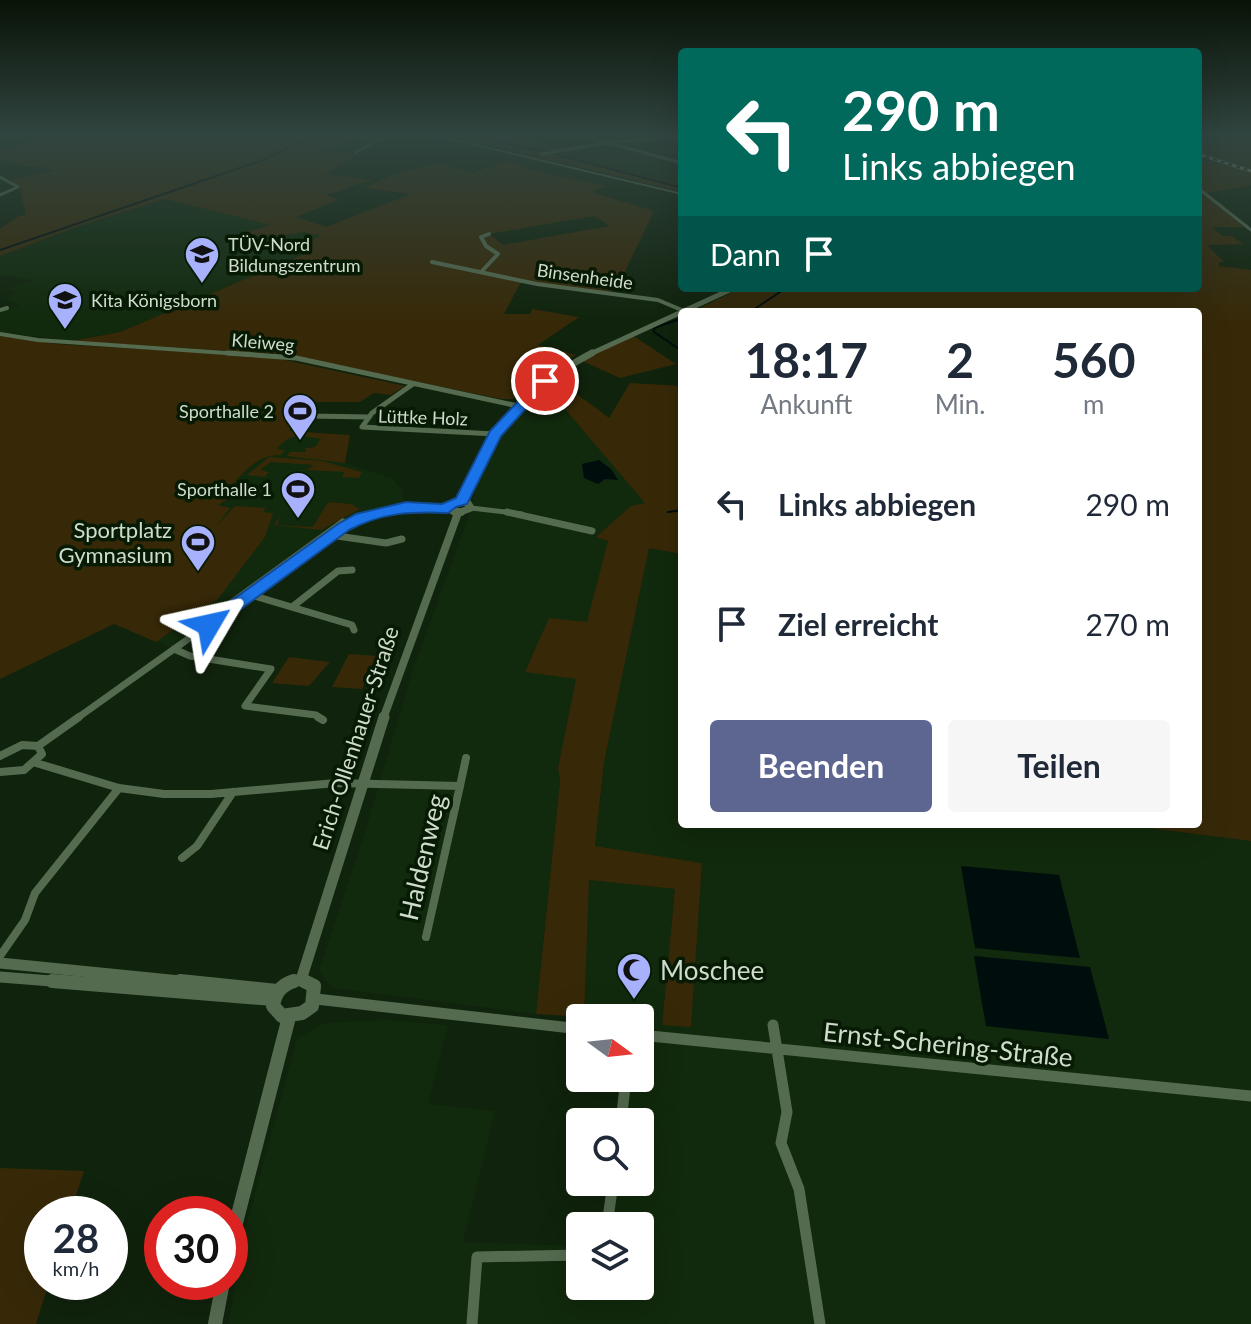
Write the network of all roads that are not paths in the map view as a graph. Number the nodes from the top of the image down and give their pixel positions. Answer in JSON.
{"nodes":[{"id":1,"x":1210,"y":198,"type":"edge"},
{"id":2,"x":1251,"y":230,"type":"edge"},
{"id":3,"x":489,"y":234,"type":"dead end"},
{"id":4,"x":432,"y":262,"type":"dead end"},
{"id":5,"x":482,"y":271,"type":"junction"},
{"id":6,"x":725,"y":292,"type":"edge"},
{"id":7,"x":678,"y":308,"type":"edge"},
{"id":8,"x":691,"y":308,"type":"edge"},
{"id":9,"x":678,"y":314,"type":"edge"},
{"id":10,"x":0,"y":334,"type":"edge"},
{"id":11,"x":413,"y":384,"type":"junction"},
{"id":12,"x":518,"y":406,"type":"junction"},
{"id":13,"x":310,"y":416,"type":"dead end"},
{"id":14,"x":368,"y":417,"type":"junction"},
{"id":15,"x":495,"y":434,"type":"junction"},
{"id":16,"x":462,"y":501,"type":"junction"},
{"id":17,"x":448,"y":506,"type":"junction"},
{"id":18,"x":471,"y":508,"type":"junction"},
{"id":19,"x":458,"y":513,"type":"junction"},
{"id":20,"x":592,"y":531,"type":"dead end"},
{"id":21,"x":329,"y":534,"type":"junction"},
{"id":22,"x":402,"y":539,"type":"dead end"},
{"id":23,"x":352,"y":570,"type":"dead end"},
{"id":24,"x":247,"y":594,"type":"junction"},
{"id":25,"x":292,"y":607,"type":"junction"},
{"id":26,"x":354,"y":630,"type":"dead end"},
{"id":27,"x":174,"y":649,"type":"junction"},
{"id":28,"x":323,"y":720,"type":"dead end"},
{"id":29,"x":38,"y":746,"type":"junction"},
{"id":30,"x":1,"y":753,"type":"edge"},
{"id":31,"x":466,"y":758,"type":"dead end"},
{"id":32,"x":36,"y":763,"type":"junction"},
{"id":33,"x":1,"y":774,"type":"edge"},
{"id":34,"x":362,"y":784,"type":"junction"},
{"id":35,"x":460,"y":786,"type":"junction"},
{"id":36,"x":119,"y":788,"type":"junction"},
{"id":37,"x":233,"y":792,"type":"junction"},
{"id":38,"x":182,"y":858,"type":"dead end"},
{"id":39,"x":426,"y":937,"type":"dead end"},
{"id":40,"x":0,"y":956,"type":"edge"},
{"id":41,"x":0,"y":963,"type":"edge"},
{"id":42,"x":0,"y":977,"type":"edge"},
{"id":43,"x":301,"y":980,"type":"junction"},
{"id":44,"x":275,"y":995,"type":"junction"},
{"id":45,"x":316,"y":999,"type":"junction"},
{"id":46,"x":289,"y":1017,"type":"junction"},
{"id":47,"x":566,"y":1027,"type":"edge"},
{"id":48,"x":774,"y":1030,"type":"dead end"},
{"id":49,"x":654,"y":1036,"type":"edge"},
{"id":50,"x":1251,"y":1096,"type":"edge"},
{"id":51,"x":243,"y":1196,"type":"edge"},
{"id":52,"x":566,"y":1255,"type":"edge"},
{"id":53,"x":220,"y":1300,"type":"edge"},
{"id":54,"x":215,"y":1324,"type":"edge"},
{"id":55,"x":472,"y":1324,"type":"edge"},
{"id":56,"x":820,"y":1324,"type":"edge"}],
"edges":[{"from":1,"to":2,"type":"street"},
{"from":3,"to":5,"type":"street"},
{"from":4,"to":5,"type":"street","name":"Binsenheide"},
{"from":5,"to":7,"type":"street","name":"Binsenheide"},
{"from":6,"to":8,"type":"street"},
{"from":9,"to":12,"type":"street"},
{"from":10,"to":11,"type":"street","name":"Kleiweg"},
{"from":11,"to":12,"type":"street","name":"Kleiweg"},
{"from":11,"to":14,"type":"street","name":"Lüttke Holz"},
{"from":12,"to":15,"type":"street"},
{"from":13,"to":14,"type":"street","name":"Lüttke Holz"},
{"from":14,"to":15,"type":"street","name":"Lüttke Holz"},
{"from":15,"to":16,"type":"street"},
{"from":16,"to":17,"type":"street"},
{"from":16,"to":18,"type":"street"},
{"from":17,"to":19,"type":"street"},
{"from":17,"to":21,"type":"street"},
{"from":18,"to":19,"type":"street"},
{"from":18,"to":20,"type":"street"},
{"from":19,"to":34,"type":"street","name":"Erich-Ollenhauer-Straße"},
{"from":21,"to":22,"type":"street"},
{"from":21,"to":24,"type":"street"},
{"from":23,"to":25,"type":"street"},
{"from":24,"to":25,"type":"street"},
{"from":24,"to":27,"type":"street"},
{"from":25,"to":26,"type":"street"},
{"from":27,"to":28,"type":"street"},
{"from":27,"to":29,"type":"street"},
{"from":29,"to":30,"type":"street"},
{"from":29,"to":32,"type":"street"},
{"from":31,"to":35,"type":"street","name":"Haldenweg"},
{"from":32,"to":33,"type":"street"},
{"from":32,"to":36,"type":"street","name":"Haldenweg"},
{"from":34,"to":35,"type":"street","name":"Haldenweg"},
{"from":34,"to":37,"type":"street","name":"Haldenweg"},
{"from":34,"to":43,"type":"street","name":"Erich-Ollenhauer-Straße"},
{"from":35,"to":39,"type":"street","name":"Haldenweg"},
{"from":36,"to":37,"type":"street","name":"Haldenweg"},
{"from":36,"to":40,"type":"street"},
{"from":37,"to":38,"type":"street"},
{"from":41,"to":44,"type":"street"},
{"from":42,"to":44,"type":"street"},
{"from":43,"to":44,"type":"street"},
{"from":43,"to":45,"type":"street"},
{"from":44,"to":46,"type":"street"},
{"from":45,"to":46,"type":"street"},
{"from":45,"to":47,"type":"street"},
{"from":46,"to":51,"type":"street"},
{"from":48,"to":56,"type":"street"},
{"from":49,"to":50,"type":"street","name":"Ernst-Schering-Straße"},
{"from":52,"to":55,"type":"street"},
{"from":53,"to":54,"type":"street"}]}
